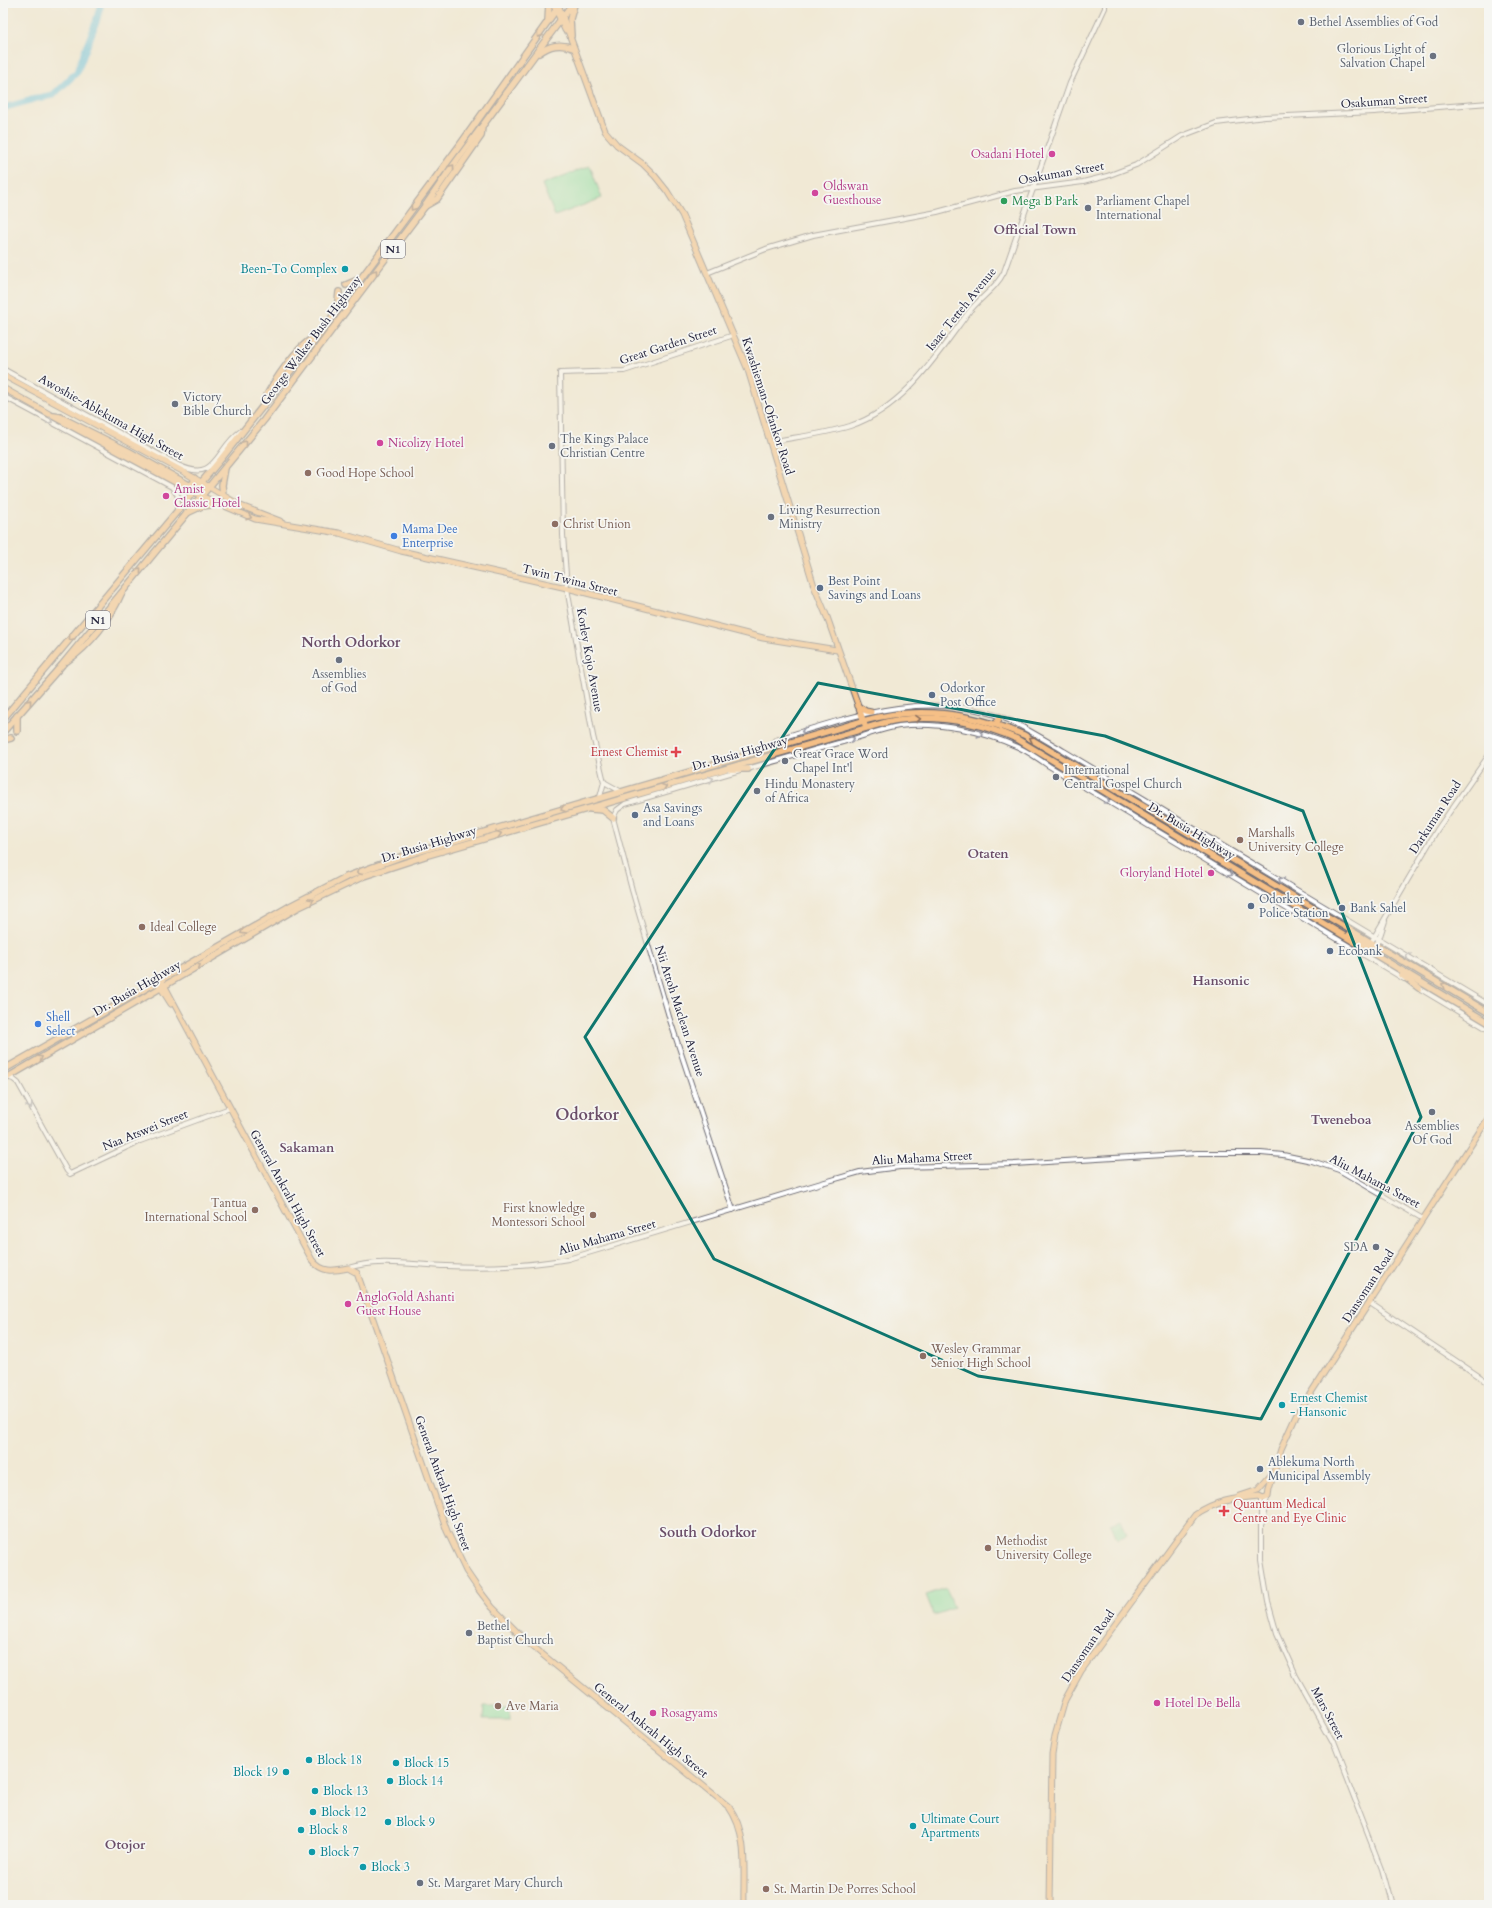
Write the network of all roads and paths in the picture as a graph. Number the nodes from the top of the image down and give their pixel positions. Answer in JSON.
{"nodes":[{"id":1,"x":549,"y":3,"type":"edge"},
{"id":2,"x":574,"y":3,"type":"edge"},
{"id":3,"x":1105,"y":3,"type":"edge"},
{"id":4,"x":557,"y":5,"type":"edge"},
{"id":5,"x":562,"y":19,"type":"junction"},
{"id":6,"x":548,"y":21,"type":"junction"},
{"id":7,"x":571,"y":36,"type":"junction"},
{"id":8,"x":574,"y":49,"type":"junction"},
{"id":9,"x":531,"y":60,"type":"junction"},
{"id":10,"x":1489,"y":103,"type":"edge"},
{"id":11,"x":1032,"y":188,"type":"junction"},
{"id":12,"x":706,"y":273,"type":"junction"},
{"id":13,"x":362,"y":278,"type":"junction"},
{"id":14,"x":346,"y":285,"type":"dead end"},
{"id":15,"x":339,"y":292,"type":"dead end"},
{"id":16,"x":337,"y":310,"type":"junction"},
{"id":17,"x":734,"y":335,"type":"junction"},
{"id":18,"x":3,"y":369,"type":"edge"},
{"id":19,"x":560,"y":373,"type":"joint"},
{"id":20,"x":3,"y":374,"type":"edge"},
{"id":21,"x":3,"y":388,"type":"edge"},
{"id":22,"x":3,"y":396,"type":"edge"},
{"id":23,"x":38,"y":411,"type":"junction"},
{"id":24,"x":54,"y":416,"type":"junction"},
{"id":25,"x":246,"y":427,"type":"junction"},
{"id":26,"x":770,"y":442,"type":"junction"},
{"id":27,"x":210,"y":466,"type":"joint"},
{"id":28,"x":226,"y":466,"type":"junction"},
{"id":29,"x":194,"y":478,"type":"junction"},
{"id":30,"x":201,"y":482,"type":"junction"},
{"id":31,"x":189,"y":485,"type":"junction"},
{"id":32,"x":209,"y":486,"type":"junction"},
{"id":33,"x":194,"y":490,"type":"junction"},
{"id":34,"x":223,"y":495,"type":"junction"},
{"id":35,"x":200,"y":496,"type":"junction"},
{"id":36,"x":218,"y":504,"type":"junction"},
{"id":37,"x":177,"y":512,"type":"junction"},
{"id":38,"x":185,"y":514,"type":"junction"},
{"id":39,"x":299,"y":527,"type":"junction"},
{"id":40,"x":567,"y":588,"type":"junction"},
{"id":41,"x":838,"y":650,"type":"junction"},
{"id":42,"x":35,"y":681,"type":"junction"},
{"id":43,"x":857,"y":705,"type":"junction"},
{"id":44,"x":871,"y":712,"type":"junction"},
{"id":45,"x":902,"y":713,"type":"junction"},
{"id":46,"x":3,"y":714,"type":"edge"},
{"id":47,"x":861,"y":714,"type":"junction"},
{"id":48,"x":17,"y":716,"type":"junction"},
{"id":49,"x":1000,"y":717,"type":"junction"},
{"id":50,"x":3,"y":719,"type":"edge"},
{"id":51,"x":863,"y":721,"type":"junction"},
{"id":52,"x":996,"y":724,"type":"junction"},
{"id":53,"x":866,"y":728,"type":"junction"},
{"id":54,"x":17,"y":731,"type":"dead end"},
{"id":55,"x":3,"y":732,"type":"edge"},
{"id":56,"x":11,"y":738,"type":"dead end"},
{"id":57,"x":3,"y":740,"type":"edge"},
{"id":58,"x":798,"y":748,"type":"junction"},
{"id":59,"x":766,"y":750,"type":"junction"},
{"id":60,"x":1489,"y":755,"type":"edge"},
{"id":61,"x":1065,"y":767,"type":"junction"},
{"id":62,"x":735,"y":769,"type":"junction"},
{"id":63,"x":748,"y":769,"type":"joint"},
{"id":64,"x":1066,"y":776,"type":"junction"},
{"id":65,"x":604,"y":782,"type":"junction"},
{"id":66,"x":620,"y":791,"type":"junction"},
{"id":67,"x":600,"y":797,"type":"junction"},
{"id":68,"x":587,"y":808,"type":"junction"},
{"id":69,"x":613,"y":818,"type":"junction"},
{"id":70,"x":1184,"y":830,"type":"junction"},
{"id":71,"x":1180,"y":837,"type":"junction"},
{"id":72,"x":1257,"y":874,"type":"junction"},
{"id":73,"x":1253,"y":881,"type":"junction"},
{"id":74,"x":1385,"y":919,"type":"junction"},
{"id":75,"x":1374,"y":936,"type":"junction"},
{"id":76,"x":1379,"y":939,"type":"junction"},
{"id":77,"x":1371,"y":947,"type":"junction"},
{"id":78,"x":1383,"y":960,"type":"junction"},
{"id":79,"x":161,"y":983,"type":"junction"},
{"id":80,"x":1418,"y":988,"type":"junction"},
{"id":81,"x":1459,"y":988,"type":"junction"},
{"id":82,"x":1460,"y":994,"type":"junction"},
{"id":83,"x":1489,"y":1005,"type":"edge"},
{"id":84,"x":1489,"y":1013,"type":"edge"},
{"id":85,"x":1489,"y":1024,"type":"edge"},
{"id":86,"x":1489,"y":1030,"type":"edge"},
{"id":87,"x":3,"y":1070,"type":"edge"},
{"id":88,"x":5,"y":1078,"type":"edge"},
{"id":89,"x":230,"y":1108,"type":"junction"},
{"id":90,"x":1489,"y":1117,"type":"edge"},
{"id":91,"x":733,"y":1210,"type":"junction"},
{"id":92,"x":1423,"y":1219,"type":"junction"},
{"id":93,"x":356,"y":1265,"type":"junction"},
{"id":94,"x":348,"y":1268,"type":"junction"},
{"id":95,"x":356,"y":1273,"type":"junction"},
{"id":96,"x":1370,"y":1303,"type":"junction"},
{"id":97,"x":1489,"y":1383,"type":"edge"},
{"id":98,"x":1274,"y":1471,"type":"junction"},
{"id":99,"x":1260,"y":1488,"type":"junction"},
{"id":100,"x":1269,"y":1489,"type":"junction"},
{"id":101,"x":1238,"y":1497,"type":"junction"},
{"id":102,"x":1263,"y":1497,"type":"junction"},
{"id":103,"x":744,"y":1905,"type":"edge"},
{"id":104,"x":1050,"y":1905,"type":"edge"},
{"id":105,"x":1392,"y":1905,"type":"edge"}],
"edges":[{"from":1,"to":6,"type":"highway"},
{"from":2,"to":5,"type":"highway","name":"George Walker Bush Highway","number":"N1"},
{"from":2,"to":7,"type":"highway"},
{"from":3,"to":11,"type":"street","name":"Isaac Tetteh Avenue"},
{"from":4,"to":5,"type":"main road","name":"Kwashieman-Ofankor Road"},
{"from":4,"to":6,"type":"highway","name":"George Walker Bush Highway","number":"N1"},
{"from":5,"to":7,"type":"main road","name":"Kwashieman-Ofankor Road"},
{"from":5,"to":8,"type":"main road","name":"Kwashieman-Ofankor Road"},
{"from":5,"to":9,"type":"highway","name":"George Walker Bush Highway","number":"N1"},
{"from":6,"to":13,"type":"highway","name":"George Walker Bush Highway","number":"N1","one_way":true},
{"from":7,"to":8,"type":"main road","name":"Kwashieman-Ofankor Road"},
{"from":8,"to":9,"type":"highway"},
{"from":8,"to":12,"type":"main road","name":"Kwashieman-Ofankor Road"},
{"from":28,"to":9,"type":"highway","name":"George Walker Bush Highway","number":"N1","one_way":true},
{"from":10,"to":11,"type":"street","name":"Osakuman Street"},
{"from":11,"to":12,"type":"street","name":"Osakuman Street"},
{"from":11,"to":26,"type":"street","name":"Isaac Tetteh Avenue"},
{"from":12,"to":17,"type":"main road","name":"Kwashieman-Ofankor Road"},
{"from":13,"to":14,"type":"highway"},
{"from":13,"to":16,"type":"highway","name":"George Walker Bush Highway","number":"N1"},
{"from":15,"to":16,"type":"highway"},
{"from":16,"to":25,"type":"highway","name":"George Walker Bush Highway","number":"N1"},
{"from":17,"to":19,"type":"street","name":"Great Garden Street"},
{"from":17,"to":26,"type":"main road","name":"Kwashieman-Ofankor Road"},
{"from":18,"to":27,"type":"street","name":"Awoshie-Ablekuma High Street"},
{"from":19,"to":40,"type":"street","name":"Korley Kojo Avenue"},
{"from":20,"to":29,"type":"main road","name":"Awoshie-Ablekuma High Street"},
{"from":21,"to":23,"type":"main road"},
{"from":22,"to":23,"type":"street"},
{"from":23,"to":24,"type":"main road"},
{"from":23,"to":37,"type":"street","name":"George Walker Bush Highway","one_way":true},
{"from":24,"to":31,"type":"highway"},
{"from":24,"to":33,"type":"main road"},
{"from":25,"to":27,"type":"street","name":"George Walker Bush Highway"},
{"from":25,"to":30,"type":"highway","name":"George Walker Bush Highway","number":"N1"},
{"from":26,"to":41,"type":"main road","name":"Kwashieman-Ofankor Road"},
{"from":28,"to":32,"type":"highway","name":"George Walker Bush Highway","number":"N1"},
{"from":28,"to":34,"type":"highway"},
{"from":29,"to":30,"type":"main road","name":"Awoshie-Ablekuma High Street"},
{"from":29,"to":31,"type":"highway"},
{"from":30,"to":32,"type":"main road","name":"Awoshie-Ablekuma High Street"},
{"from":30,"to":33,"type":"highway","name":"George Walker Bush Highway","number":"N1"},
{"from":31,"to":33,"type":"highway"},
{"from":32,"to":33,"type":"highway"},
{"from":32,"to":34,"type":"main road","name":"Twin Twina Street"},
{"from":32,"to":35,"type":"highway","name":"George Walker Bush Highway","number":"N1"},
{"from":33,"to":35,"type":"main road","name":"Twin Twina Street"},
{"from":33,"to":37,"type":"highway","name":"George Walker Bush Highway","number":"N1"},
{"from":34,"to":39,"type":"main road","name":"Twin Twina Street"},
{"from":35,"to":36,"type":"main road","name":"Twin Twina Street"},
{"from":35,"to":38,"type":"highway","name":"George Walker Bush Highway","number":"N1"},
{"from":36,"to":38,"type":"highway"},
{"from":36,"to":39,"type":"main road","name":"Twin Twina Street","one_way":true},
{"from":37,"to":42,"type":"highway","name":"George Walker Bush Highway","number":"N1","one_way":true},
{"from":48,"to":38,"type":"highway","name":"George Walker Bush Highway","number":"N1","one_way":true},
{"from":39,"to":40,"type":"main road","name":"Twin Twina Street"},
{"from":40,"to":41,"type":"main road","name":"Twin Twina Street"},
{"from":40,"to":65,"type":"street","name":"Korley Kojo Avenue"},
{"from":41,"to":43,"type":"main road","name":"Kwashieman-Ofankor Road"},
{"from":42,"to":46,"type":"highway"},
{"from":42,"to":50,"type":"highway","name":"George Walker Bush Highway","number":"N1"},
{"from":43,"to":44,"type":"main road"},
{"from":43,"to":47,"type":"main road","name":"Kwashieman-Ofankor Road"},
{"from":44,"to":47,"type":"street","name":"Dr. Busia Highway"},
{"from":44,"to":49,"type":"street","name":"Dr. Busia Highway"},
{"from":45,"to":51,"type":"highway","name":"Dr. Busia Highway"},
{"from":45,"to":52,"type":"highway","name":"Dr. Busia Highway"},
{"from":45,"to":53,"type":"highway"},
{"from":47,"to":51,"type":"main road","name":"Kwashieman-Ofankor Road"},
{"from":47,"to":59,"type":"street","name":"Dr. Busia Highway","one_way":true},
{"from":48,"to":54,"type":"highway"},
{"from":48,"to":55,"type":"highway","name":"George Walker Bush Highway","number":"N1"},
{"from":49,"to":52,"type":"highway"},
{"from":75,"to":49,"type":"street","name":"Dr. Busia Highway","one_way":true},
{"from":51,"to":53,"type":"main road","name":"Kwashieman-Ofankor Road"},
{"from":51,"to":58,"type":"highway"},
{"from":51,"to":59,"type":"highway","name":"Dr. Busia Highway"},
{"from":70,"to":52,"type":"highway","name":"Dr. Busia Highway","one_way":true},
{"from":53,"to":58,"type":"highway","name":"Dr. Busia Highway"},
{"from":53,"to":61,"type":"highway","name":"Dr. Busia Highway","one_way":true},
{"from":56,"to":57,"type":"highway"},
{"from":58,"to":62,"type":"highway","name":"Dr. Busia Highway"},
{"from":59,"to":66,"type":"highway","name":"Dr. Busia Highway"},
{"from":60,"to":74,"type":"street","name":"Darkuman Road"},
{"from":61,"to":64,"type":"highway"},
{"from":61,"to":71,"type":"highway","name":"Dr. Busia Highway"},
{"from":62,"to":63,"type":"highway"},
{"from":68,"to":62,"type":"highway","name":"Dr. Busia Highway","one_way":true},
{"from":69,"to":62,"type":"street","one_way":true},
{"from":63,"to":64,"type":"street","name":"Dr. Busia Highway","one_way":true},
{"from":64,"to":80,"type":"street","name":"Dr. Busia Highway","one_way":true},
{"from":65,"to":66,"type":"street"},
{"from":65,"to":67,"type":"street","name":"Korley Kojo Avenue"},
{"from":66,"to":67,"type":"highway","name":"Dr. Busia Highway"},
{"from":67,"to":79,"type":"highway","name":"Dr. Busia Highway","one_way":true},
{"from":68,"to":69,"type":"highway"},
{"from":79,"to":68,"type":"highway","name":"Dr. Busia Highway","one_way":true},
{"from":69,"to":91,"type":"street","name":"Nii Attoh Maclean Avenue"},
{"from":70,"to":71,"type":"highway"},
{"from":70,"to":72,"type":"highway","name":"Dr. Busia Highway"},
{"from":71,"to":73,"type":"highway","name":"Dr. Busia Highway"},
{"from":72,"to":73,"type":"highway"},
{"from":72,"to":77,"type":"highway","name":"Dr. Busia Highway"},
{"from":73,"to":77,"type":"highway","name":"Dr. Busia Highway"},
{"from":74,"to":75,"type":"street"},
{"from":74,"to":76,"type":"street"},
{"from":75,"to":76,"type":"street","name":"Dr. Busia Highway"},
{"from":75,"to":77,"type":"street"},
{"from":76,"to":77,"type":"street"},
{"from":81,"to":76,"type":"street","one_way":true},
{"from":77,"to":78,"type":"highway","name":"Dr. Busia Highway"},
{"from":82,"to":77,"type":"highway","name":"Dr. Busia Highway","one_way":true},
{"from":78,"to":80,"type":"highway"},
{"from":78,"to":85,"type":"highway","name":"Dr. Busia Highway"},
{"from":79,"to":87,"type":"highway","name":"Dr. Busia Highway"},
{"from":88,"to":79,"type":"highway","name":"Dr. Busia Highway","one_way":true},
{"from":79,"to":89,"type":"main road","name":"General Ankrah High Street"},
{"from":80,"to":86,"type":"street","name":"Dr. Busia Highway"},
{"from":81,"to":82,"type":"highway"},
{"from":81,"to":83,"type":"street"},
{"from":82,"to":84,"type":"highway","name":"Dr. Busia Highway"},
{"from":88,"to":89,"type":"street","name":"Naa Atswei Street","one_way":true},
{"from":89,"to":94,"type":"main road","name":"General Ankrah High Street"},
{"from":90,"to":92,"type":"main road","name":"Dansoman Road"},
{"from":91,"to":92,"type":"street","name":"Aliu Mahama Street"},
{"from":91,"to":93,"type":"street","name":"Aliu Mahama Street"},
{"from":92,"to":96,"type":"main road","name":"Dansoman Road"},
{"from":93,"to":94,"type":"street","name":"Aliu Mahama Street"},
{"from":93,"to":95,"type":"street"},
{"from":94,"to":95,"type":"main road"},
{"from":95,"to":103,"type":"main road","name":"General Ankrah High Street"},
{"from":96,"to":97,"type":"street"},
{"from":96,"to":98,"type":"main road","name":"Dansoman Road"},
{"from":98,"to":99,"type":"main road","name":"Dansoman Road"},
{"from":98,"to":100,"type":"main road","name":"Dansoman Road"},
{"from":99,"to":100,"type":"main road"},
{"from":99,"to":101,"type":"main road","name":"Dansoman Road"},
{"from":99,"to":102,"type":"main road"},
{"from":100,"to":102,"type":"main road","name":"Dansoman Road"},
{"from":101,"to":102,"type":"main road","name":"Dansoman Road"},
{"from":101,"to":104,"type":"main road","name":"Dansoman Road"},
{"from":102,"to":105,"type":"street","name":"Mars Street"}]}
